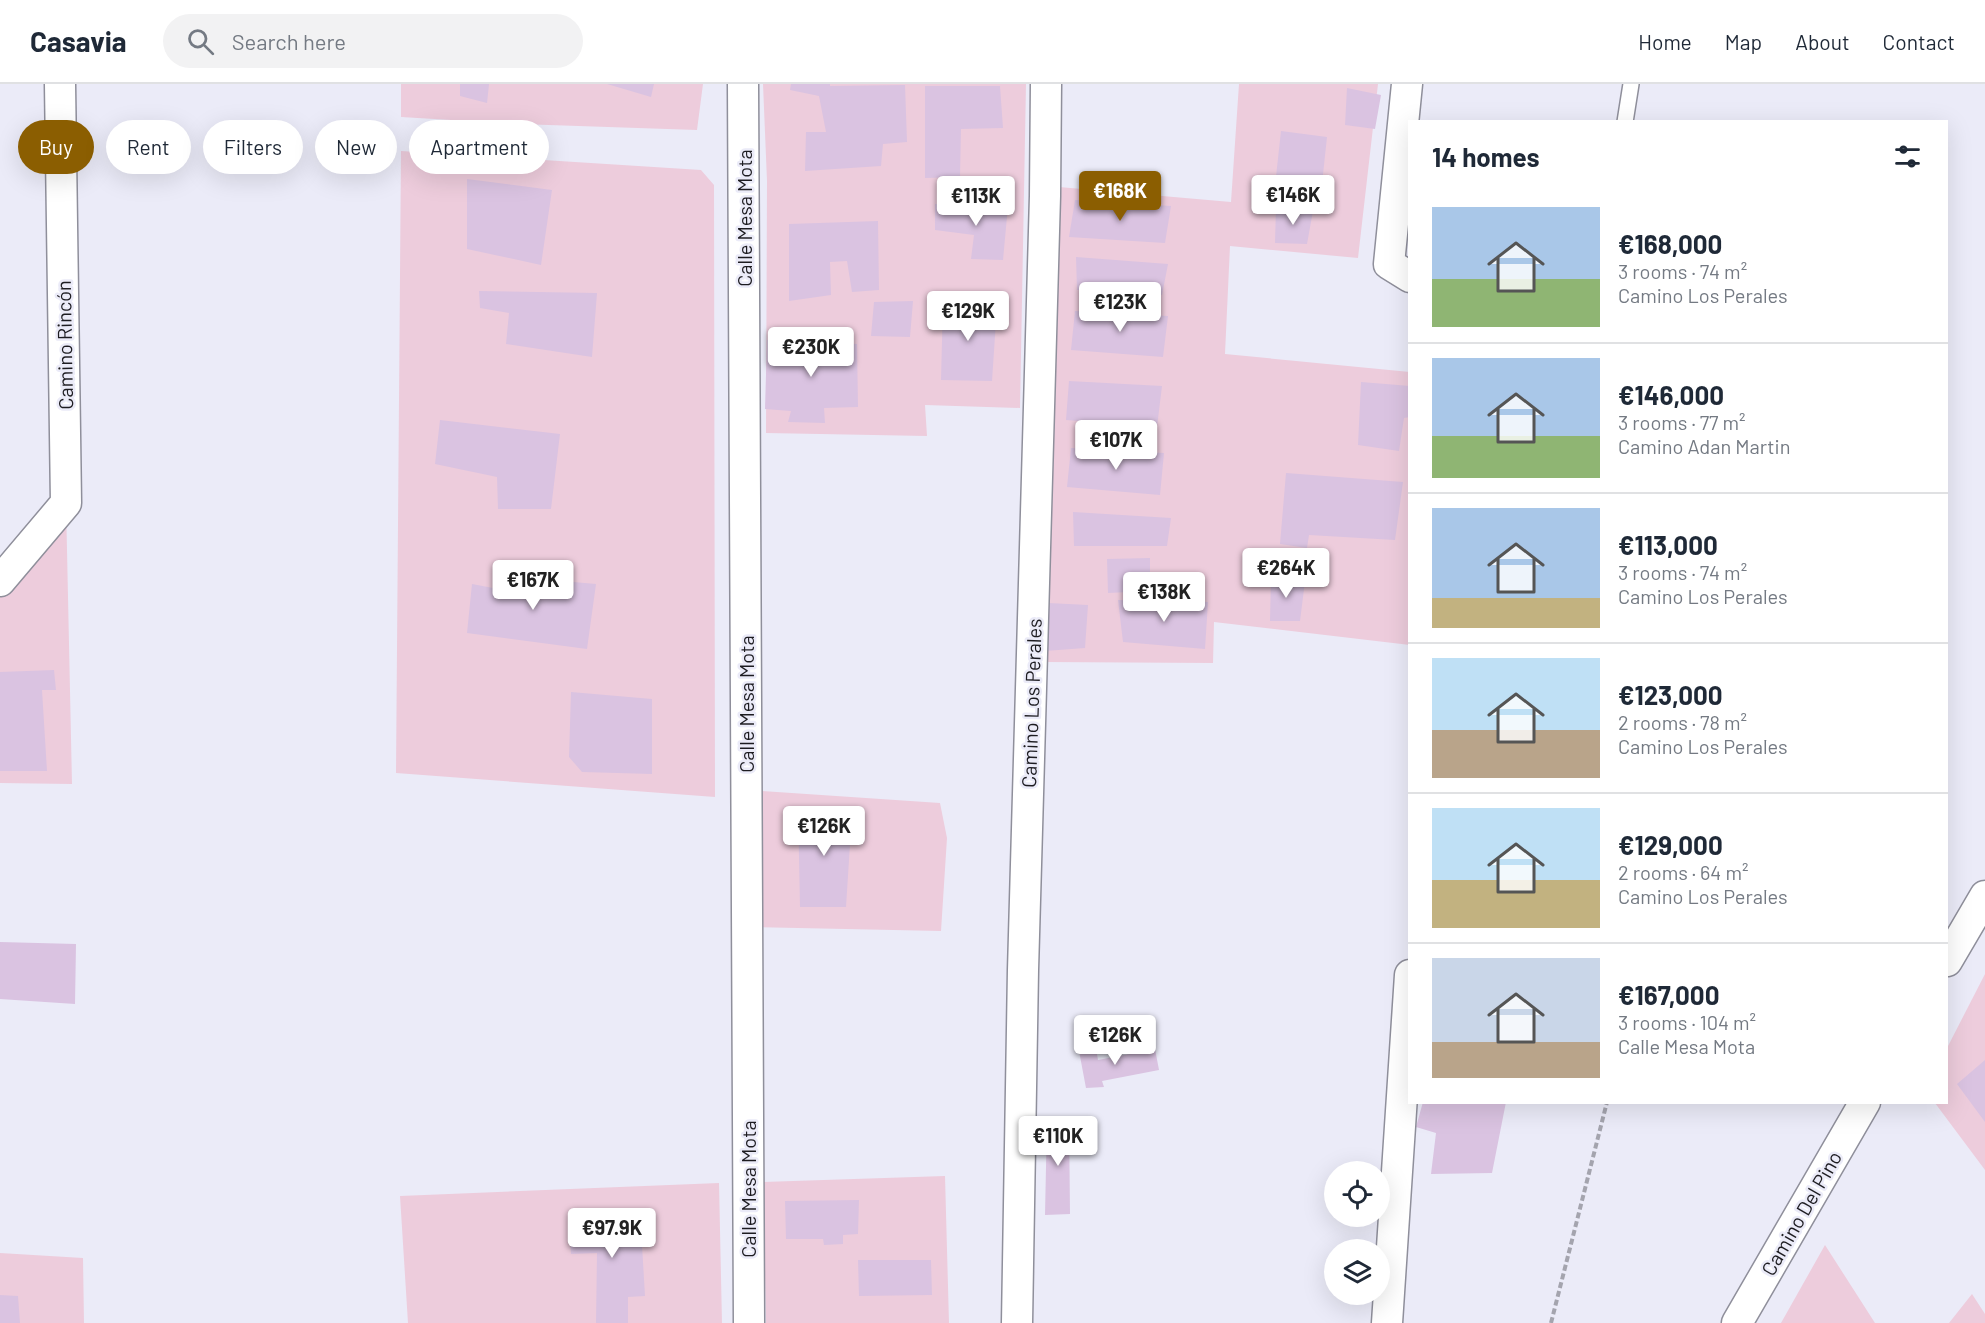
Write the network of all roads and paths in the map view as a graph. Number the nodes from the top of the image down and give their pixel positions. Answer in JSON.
{"nodes":[{"id":1,"x":60,"y":84,"type":"edge"},
{"id":2,"x":743,"y":84,"type":"edge"},
{"id":3,"x":1046,"y":84,"type":"edge"},
{"id":4,"x":1407,"y":84,"type":"edge"},
{"id":5,"x":1631,"y":84,"type":"edge"},
{"id":6,"x":1624,"y":120,"type":"edge"},
{"id":7,"x":1408,"y":276,"type":"edge"},
{"id":8,"x":0,"y":581,"type":"edge"},
{"id":9,"x":1985,"y":896,"type":"edge"},
{"id":10,"x":1948,"y":960,"type":"edge"},
{"id":11,"x":1408,"y":1010,"type":"edge"},
{"id":12,"x":1606,"y":1104,"type":"edge"},
{"id":13,"x":1864,"y":1104,"type":"edge"},
{"id":14,"x":749,"y":1323,"type":"edge"},
{"id":15,"x":1017,"y":1323,"type":"edge"},
{"id":16,"x":1387,"y":1323,"type":"edge"},
{"id":17,"x":1551,"y":1323,"type":"edge"},
{"id":18,"x":1737,"y":1323,"type":"edge"}],
"edges":[{"from":1,"to":8,"type":"street","name":"Camino Rincón"},
{"from":2,"to":14,"type":"street","name":"Calle Mesa Mota"},
{"from":3,"to":15,"type":"street","name":"Camino Los Perales"},
{"from":4,"to":7,"type":"street"},
{"from":5,"to":6,"type":"lane"},
{"from":9,"to":10,"type":"street"},
{"from":11,"to":16,"type":"street"},
{"from":12,"to":17,"type":"path"},
{"from":13,"to":18,"type":"street","name":"Camino Del Pino"}]}
